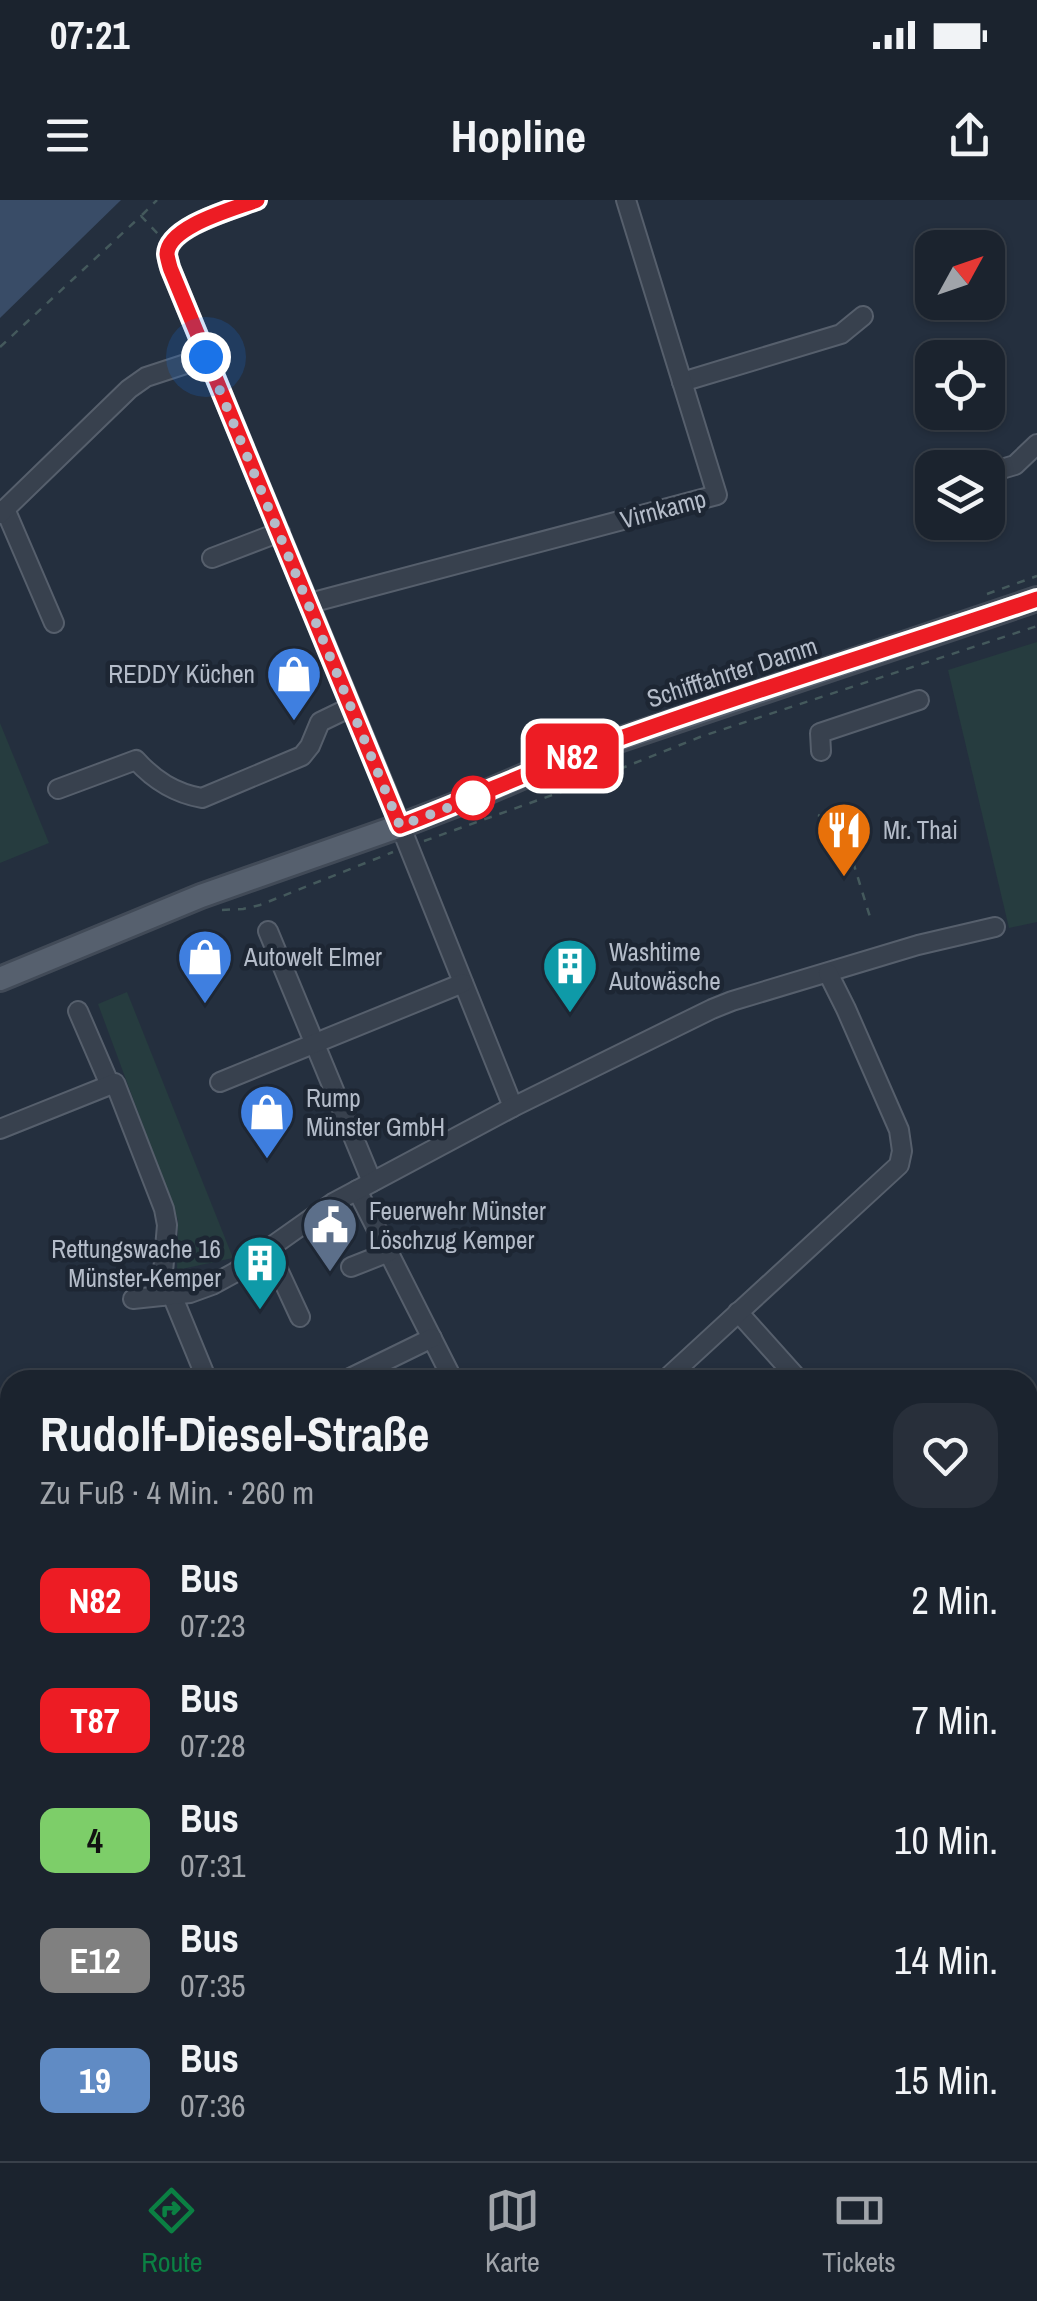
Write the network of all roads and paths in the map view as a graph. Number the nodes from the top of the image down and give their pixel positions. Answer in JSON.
{"nodes":[{"id":1,"x":157,"y":200,"type":"edge"},
{"id":2,"x":256,"y":200,"type":"edge"},
{"id":3,"x":626,"y":200,"type":"edge"},
{"id":4,"x":141,"y":216,"type":"junction"},
{"id":5,"x":152,"y":228,"type":"dead end"},
{"id":6,"x":864,"y":316,"type":"dead end"},
{"id":7,"x":0,"y":347,"type":"edge"},
{"id":8,"x":206,"y":357,"type":"junction"},
{"id":9,"x":682,"y":382,"type":"junction"},
{"id":10,"x":1037,"y":444,"type":"edge"},
{"id":11,"x":1005,"y":468,"type":"edge"},
{"id":12,"x":2,"y":512,"type":"edge"},
{"id":13,"x":280,"y":532,"type":"junction"},
{"id":14,"x":212,"y":558,"type":"dead end"},
{"id":15,"x":1037,"y":599,"type":"edge"},
{"id":16,"x":310,"y":604,"type":"junction"},
{"id":17,"x":54,"y":623,"type":"dead end"},
{"id":18,"x":1037,"y":626,"type":"edge"},
{"id":19,"x":920,"y":700,"type":"dead end"},
{"id":20,"x":352,"y":707,"type":"junction"},
{"id":21,"x":821,"y":750,"type":"dead end"},
{"id":22,"x":58,"y":789,"type":"dead end"},
{"id":23,"x":818,"y":815,"type":"dead end"},
{"id":24,"x":404,"y":836,"type":"junction"},
{"id":25,"x":224,"y":910,"type":"dead end"},
{"id":26,"x":870,"y":917,"type":"dead end"},
{"id":27,"x":995,"y":927,"type":"dead end"},
{"id":28,"x":268,"y":931,"type":"dead end"},
{"id":29,"x":828,"y":972,"type":"junction"},
{"id":30,"x":0,"y":978,"type":"edge"},
{"id":31,"x":463,"y":983,"type":"junction"},
{"id":32,"x":78,"y":1010,"type":"dead end"},
{"id":33,"x":314,"y":1044,"type":"junction"},
{"id":34,"x":220,"y":1082,"type":"dead end"},
{"id":35,"x":110,"y":1085,"type":"junction"},
{"id":36,"x":513,"y":1106,"type":"junction"},
{"id":37,"x":0,"y":1129,"type":"edge"},
{"id":38,"x":364,"y":1186,"type":"junction"},
{"id":39,"x":268,"y":1248,"type":"junction"},
{"id":40,"x":389,"y":1252,"type":"junction"},
{"id":41,"x":351,"y":1267,"type":"dead end"},
{"id":42,"x":166,"y":1296,"type":"junction"},
{"id":43,"x":134,"y":1299,"type":"dead end"},
{"id":44,"x":738,"y":1312,"type":"junction"},
{"id":45,"x":300,"y":1317,"type":"dead end"},
{"id":46,"x":432,"y":1338,"type":"junction"},
{"id":47,"x":202,"y":1370,"type":"edge"},
{"id":48,"x":366,"y":1370,"type":"edge"},
{"id":49,"x":448,"y":1370,"type":"edge"},
{"id":50,"x":675,"y":1370,"type":"edge"},
{"id":51,"x":790,"y":1370,"type":"edge"}],
"edges":[{"from":1,"to":4,"type":"path"},
{"from":2,"to":8,"type":"street"},
{"from":3,"to":9,"type":"street","name":"Virnkamp"},
{"from":4,"to":5,"type":"path"},
{"from":4,"to":7,"type":"path"},
{"from":6,"to":9,"type":"street"},
{"from":8,"to":12,"type":"street"},
{"from":8,"to":13,"type":"street"},
{"from":9,"to":16,"type":"street","name":"Virnkamp"},
{"from":10,"to":11,"type":"street"},
{"from":12,"to":17,"type":"street"},
{"from":13,"to":14,"type":"street"},
{"from":13,"to":16,"type":"street"},
{"from":15,"to":24,"type":"main road","name":"Schifffahrter Damm"},
{"from":16,"to":20,"type":"street"},
{"from":18,"to":24,"type":"path"},
{"from":19,"to":21,"type":"street"},
{"from":20,"to":22,"type":"street"},
{"from":20,"to":24,"type":"street"},
{"from":23,"to":26,"type":"path"},
{"from":24,"to":25,"type":"path"},
{"from":24,"to":30,"type":"main road","name":"Schifffahrter Damm"},
{"from":24,"to":31,"type":"street"},
{"from":27,"to":29,"type":"street"},
{"from":28,"to":33,"type":"street"},
{"from":29,"to":36,"type":"street"},
{"from":29,"to":44,"type":"street"},
{"from":31,"to":33,"type":"street"},
{"from":31,"to":36,"type":"street"},
{"from":32,"to":35,"type":"street"},
{"from":33,"to":34,"type":"street"},
{"from":33,"to":38,"type":"street"},
{"from":35,"to":37,"type":"street"},
{"from":35,"to":42,"type":"street"},
{"from":36,"to":38,"type":"street"},
{"from":38,"to":39,"type":"street"},
{"from":38,"to":40,"type":"street"},
{"from":39,"to":42,"type":"street"},
{"from":39,"to":45,"type":"street"},
{"from":40,"to":41,"type":"street"},
{"from":40,"to":46,"type":"street"},
{"from":42,"to":43,"type":"street"},
{"from":42,"to":47,"type":"street"},
{"from":44,"to":50,"type":"street"},
{"from":44,"to":51,"type":"street"},
{"from":46,"to":48,"type":"street"},
{"from":46,"to":49,"type":"street"}]}
